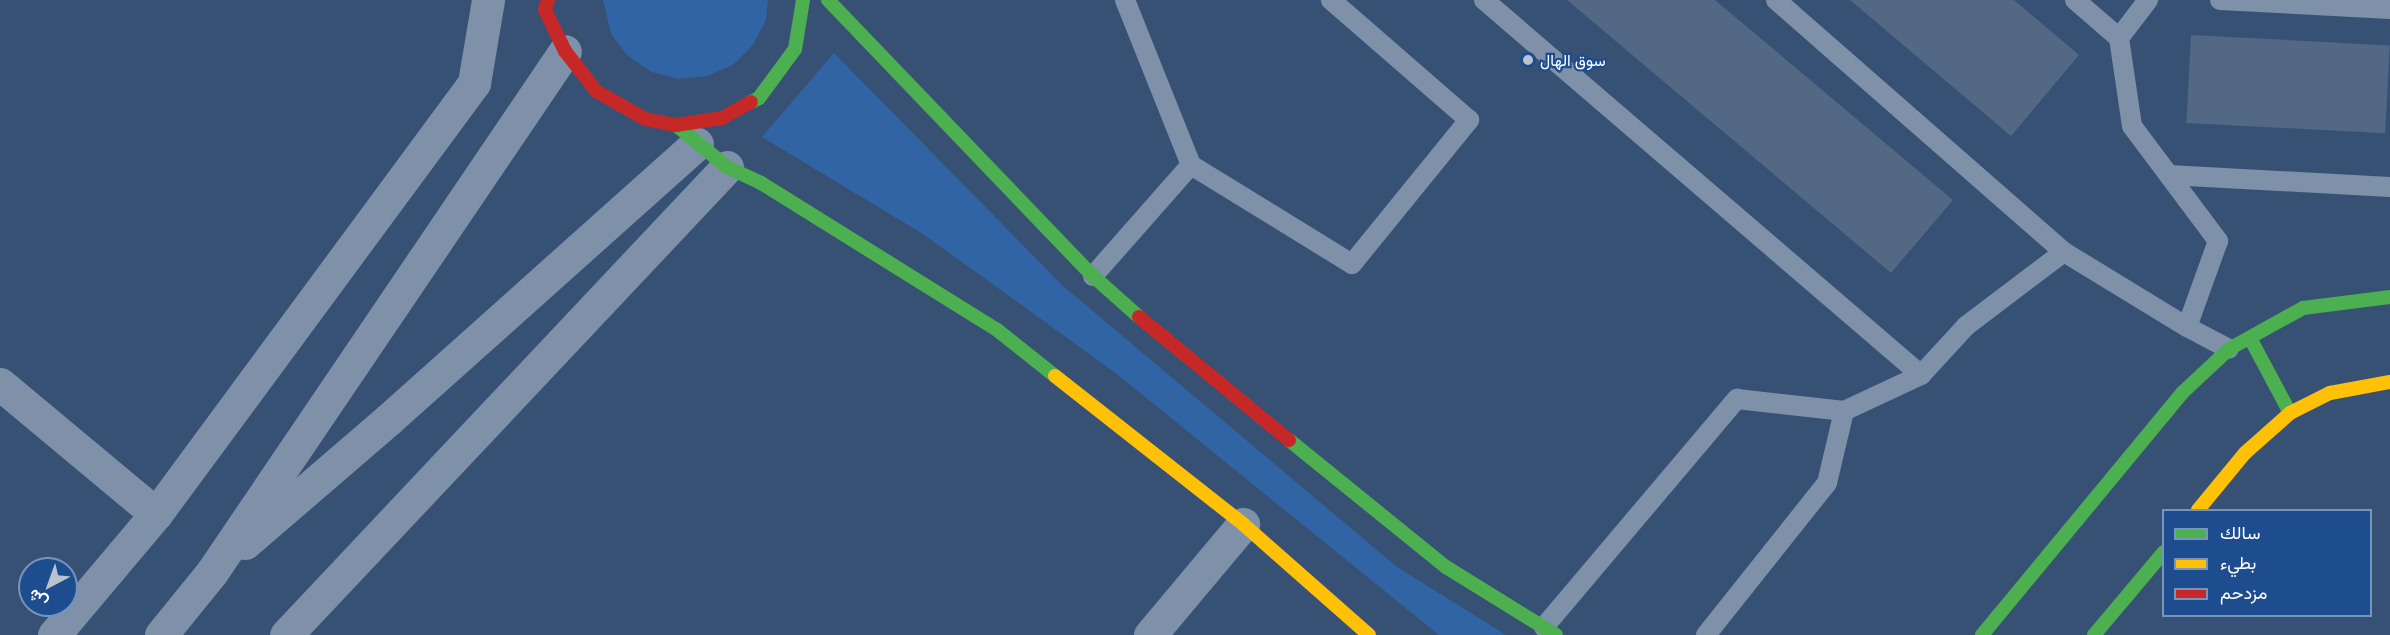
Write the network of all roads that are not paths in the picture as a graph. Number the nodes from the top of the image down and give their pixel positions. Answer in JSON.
{"nodes":[{"id":1,"x":488,"y":0,"type":"edge"},
{"id":2,"x":534,"y":0,"type":"edge"},
{"id":3,"x":802,"y":0,"type":"edge"},
{"id":4,"x":828,"y":0,"type":"edge"},
{"id":5,"x":1125,"y":0,"type":"edge"},
{"id":6,"x":1331,"y":0,"type":"edge"},
{"id":7,"x":1484,"y":0,"type":"edge"},
{"id":8,"x":1776,"y":0,"type":"edge"},
{"id":9,"x":2075,"y":0,"type":"edge"},
{"id":10,"x":2148,"y":0,"type":"edge"},
{"id":11,"x":2220,"y":0,"type":"edge"},
{"id":12,"x":547,"y":5,"type":"edge"},
{"id":13,"x":2390,"y":9,"type":"edge"},
{"id":14,"x":2119,"y":38,"type":"junction"},
{"id":15,"x":565,"y":51,"type":"junction"},
{"id":16,"x":686,"y":134,"type":"junction"},
{"id":17,"x":1191,"y":165,"type":"junction"},
{"id":18,"x":727,"y":167,"type":"junction"},
{"id":19,"x":2169,"y":175,"type":"junction"},
{"id":20,"x":2390,"y":187,"type":"edge"},
{"id":21,"x":2064,"y":252,"type":"junction"},
{"id":22,"x":1093,"y":276,"type":"junction"},
{"id":23,"x":2390,"y":297,"type":"edge"},
{"id":24,"x":2187,"y":327,"type":"junction"},
{"id":25,"x":2250,"y":338,"type":"junction"},
{"id":26,"x":2229,"y":349,"type":"junction"},
{"id":27,"x":1921,"y":375,"type":"junction"},
{"id":28,"x":2390,"y":382,"type":"edge"},
{"id":29,"x":0,"y":384,"type":"edge"},
{"id":30,"x":1844,"y":411,"type":"junction"},
{"id":31,"x":2290,"y":413,"type":"junction"},
{"id":32,"x":2199,"y":509,"type":"edge"},
{"id":33,"x":156,"y":514,"type":"junction"},
{"id":34,"x":1243,"y":524,"type":"junction"},
{"id":35,"x":2162,"y":553,"type":"edge"},
{"id":36,"x":212,"y":572,"type":"junction"},
{"id":37,"x":1550,"y":631,"type":"edge"},
{"id":38,"x":289,"y":634,"type":"edge"},
{"id":39,"x":54,"y":635,"type":"edge"},
{"id":40,"x":160,"y":635,"type":"edge"},
{"id":41,"x":1150,"y":635,"type":"edge"},
{"id":42,"x":1369,"y":635,"type":"edge"},
{"id":43,"x":1706,"y":635,"type":"edge"},
{"id":44,"x":1982,"y":635,"type":"edge"},
{"id":45,"x":2094,"y":635,"type":"edge"}],
"edges":[{"from":1,"to":33,"type":"street"},
{"from":2,"to":12,"type":"main road"},
{"from":3,"to":16,"type":"main road"},
{"from":4,"to":22,"type":"main road"},
{"from":5,"to":17,"type":"lane"},
{"from":6,"to":17,"type":"lane"},
{"from":7,"to":27,"type":"lane"},
{"from":8,"to":21,"type":"lane"},
{"from":9,"to":14,"type":"lane"},
{"from":10,"to":14,"type":"lane"},
{"from":11,"to":13,"type":"lane"},
{"from":12,"to":15,"type":"main road"},
{"from":14,"to":19,"type":"lane"},
{"from":15,"to":16,"type":"main road"},
{"from":15,"to":36,"type":"street"},
{"from":16,"to":18,"type":"main road"},
{"from":16,"to":36,"type":"street"},
{"from":17,"to":22,"type":"lane"},
{"from":18,"to":34,"type":"main road"},
{"from":18,"to":38,"type":"street"},
{"from":19,"to":20,"type":"lane"},
{"from":19,"to":24,"type":"lane"},
{"from":21,"to":24,"type":"lane"},
{"from":21,"to":27,"type":"lane"},
{"from":22,"to":37,"type":"main road"},
{"from":23,"to":25,"type":"main road"},
{"from":24,"to":26,"type":"lane"},
{"from":25,"to":26,"type":"main road"},
{"from":25,"to":31,"type":"main road"},
{"from":26,"to":44,"type":"main road"},
{"from":27,"to":30,"type":"lane"},
{"from":28,"to":31,"type":"main road"},
{"from":29,"to":33,"type":"street"},
{"from":30,"to":37,"type":"lane"},
{"from":30,"to":43,"type":"lane"},
{"from":31,"to":32,"type":"main road"},
{"from":33,"to":39,"type":"street"},
{"from":34,"to":41,"type":"street"},
{"from":34,"to":42,"type":"main road"},
{"from":35,"to":45,"type":"main road"},
{"from":36,"to":40,"type":"street"}]}
